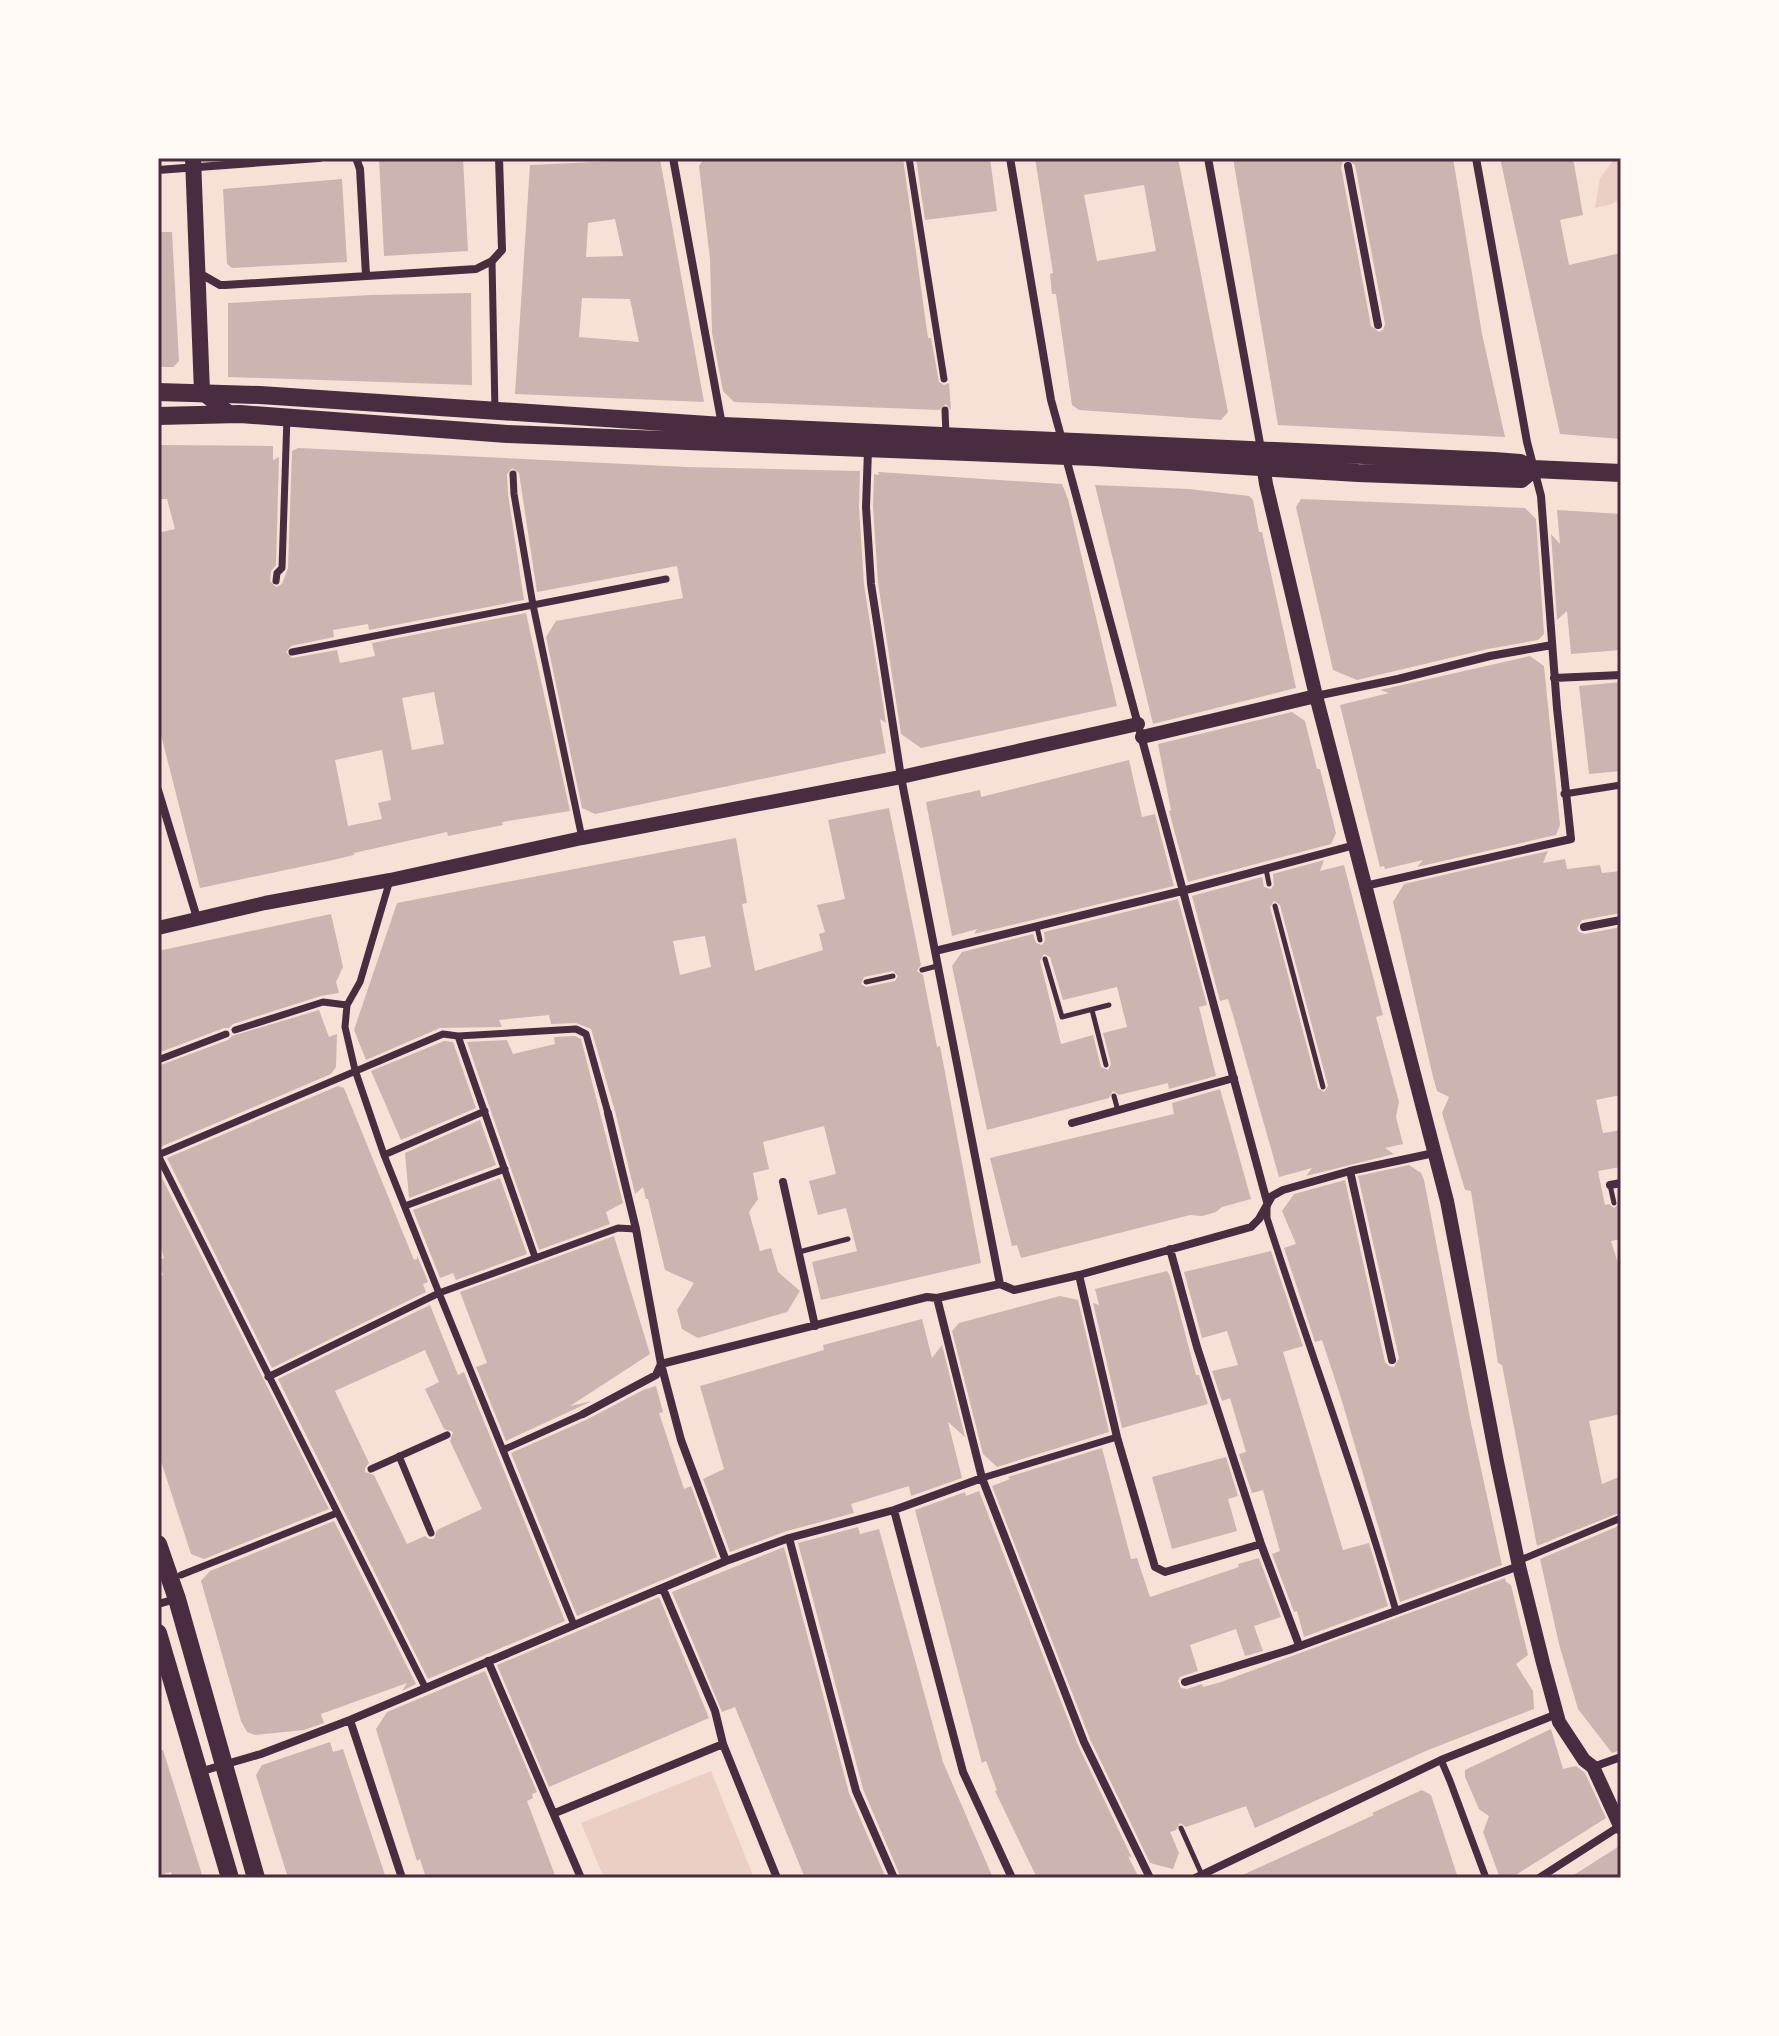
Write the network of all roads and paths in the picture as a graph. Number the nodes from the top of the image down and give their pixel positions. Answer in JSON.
{"nodes":[{"id":1,"x":319,"y":158,"type":"edge"},
{"id":2,"x":356,"y":158,"type":"edge"},
{"id":3,"x":499,"y":158,"type":"edge"},
{"id":4,"x":673,"y":158,"type":"edge"},
{"id":5,"x":909,"y":158,"type":"edge"},
{"id":6,"x":1010,"y":158,"type":"edge"},
{"id":7,"x":1208,"y":158,"type":"edge"},
{"id":8,"x":1476,"y":158,"type":"edge"},
{"id":9,"x":193,"y":163,"type":"edge"},
{"id":10,"x":1348,"y":166,"type":"dead end"},
{"id":11,"x":158,"y":170,"type":"edge"},
{"id":12,"x":492,"y":261,"type":"junction"},
{"id":13,"x":199,"y":273,"type":"junction"},
{"id":14,"x":366,"y":275,"type":"junction"},
{"id":15,"x":1378,"y":325,"type":"dead end"},
{"id":16,"x":944,"y":379,"type":"dead end"},
{"id":17,"x":158,"y":392,"type":"edge"},
{"id":18,"x":202,"y":392,"type":"junction"},
{"id":19,"x":260,"y":395,"type":"junction"},
{"id":20,"x":945,"y":410,"type":"dead end"},
{"id":21,"x":495,"y":411,"type":"junction"},
{"id":22,"x":230,"y":414,"type":"junction"},
{"id":23,"x":158,"y":416,"type":"edge"},
{"id":24,"x":287,"y":417,"type":"junction"},
{"id":25,"x":723,"y":426,"type":"junction"},
{"id":26,"x":507,"y":434,"type":"junction"},
{"id":27,"x":946,"y":435,"type":"junction"},
{"id":28,"x":870,"y":440,"type":"junction"},
{"id":29,"x":1064,"y":448,"type":"junction"},
{"id":30,"x":1262,"y":458,"type":"junction"},
{"id":31,"x":1533,"y":469,"type":"junction"},
{"id":32,"x":1621,"y":473,"type":"edge"},
{"id":33,"x":513,"y":474,"type":"dead end"},
{"id":34,"x":666,"y":579,"type":"dead end"},
{"id":35,"x":276,"y":581,"type":"dead end"},
{"id":36,"x":533,"y":605,"type":"junction"},
{"id":37,"x":1552,"y":645,"type":"junction"},
{"id":38,"x":292,"y":652,"type":"dead end"},
{"id":39,"x":1621,"y":675,"type":"edge"},
{"id":40,"x":1554,"y":678,"type":"junction"},
{"id":41,"x":1316,"y":696,"type":"junction"},
{"id":42,"x":1140,"y":731,"type":"junction"},
{"id":43,"x":901,"y":777,"type":"junction"},
{"id":44,"x":1621,"y":785,"type":"edge"},
{"id":45,"x":158,"y":790,"type":"edge"},
{"id":46,"x":1564,"y":794,"type":"junction"},
{"id":47,"x":582,"y":838,"type":"junction"},
{"id":48,"x":1355,"y":845,"type":"junction"},
{"id":49,"x":1266,"y":868,"type":"junction"},
{"id":50,"x":390,"y":880,"type":"junction"},
{"id":51,"x":1269,"y":884,"type":"dead end"},
{"id":52,"x":1365,"y":886,"type":"junction"},
{"id":53,"x":1182,"y":891,"type":"junction"},
{"id":54,"x":1275,"y":906,"type":"dead end"},
{"id":55,"x":197,"y":918,"type":"junction"},
{"id":56,"x":1621,"y":920,"type":"edge"},
{"id":57,"x":1037,"y":927,"type":"junction"},
{"id":58,"x":1584,"y":927,"type":"dead end"},
{"id":59,"x":158,"y":928,"type":"edge"},
{"id":60,"x":1040,"y":940,"type":"dead end"},
{"id":61,"x":935,"y":951,"type":"junction"},
{"id":62,"x":1045,"y":959,"type":"dead end"},
{"id":63,"x":938,"y":966,"type":"junction"},
{"id":64,"x":922,"y":970,"type":"dead end"},
{"id":65,"x":893,"y":976,"type":"dead end"},
{"id":66,"x":866,"y":982,"type":"dead end"},
{"id":67,"x":347,"y":1005,"type":"junction"},
{"id":68,"x":1109,"y":1005,"type":"dead end"},
{"id":69,"x":1092,"y":1010,"type":"junction"},
{"id":70,"x":235,"y":1030,"type":"dead end"},
{"id":71,"x":226,"y":1034,"type":"dead end"},
{"id":72,"x":458,"y":1036,"type":"junction"},
{"id":73,"x":158,"y":1060,"type":"edge"},
{"id":74,"x":1106,"y":1065,"type":"dead end"},
{"id":75,"x":355,"y":1070,"type":"junction"},
{"id":76,"x":1234,"y":1078,"type":"junction"},
{"id":77,"x":1323,"y":1087,"type":"dead end"},
{"id":78,"x":1114,"y":1096,"type":"dead end"},
{"id":79,"x":485,"y":1111,"type":"junction"},
{"id":80,"x":1118,"y":1111,"type":"junction"},
{"id":81,"x":608,"y":1113,"type":"joint"},
{"id":82,"x":1072,"y":1123,"type":"dead end"},
{"id":83,"x":1434,"y":1153,"type":"junction"},
{"id":84,"x":158,"y":1155,"type":"edge"},
{"id":85,"x":384,"y":1155,"type":"junction"},
{"id":86,"x":505,"y":1169,"type":"junction"},
{"id":87,"x":1350,"y":1171,"type":"junction"},
{"id":88,"x":783,"y":1182,"type":"dead end"},
{"id":89,"x":1621,"y":1183,"type":"edge"},
{"id":90,"x":1610,"y":1185,"type":"joint"},
{"id":91,"x":1267,"y":1202,"type":"junction"},
{"id":92,"x":1614,"y":1203,"type":"dead end"},
{"id":93,"x":405,"y":1206,"type":"junction"},
{"id":94,"x":636,"y":1229,"type":"junction"},
{"id":95,"x":848,"y":1239,"type":"dead end"},
{"id":96,"x":1170,"y":1249,"type":"junction"},
{"id":97,"x":799,"y":1252,"type":"junction"},
{"id":98,"x":535,"y":1257,"type":"junction"},
{"id":99,"x":1079,"y":1275,"type":"junction"},
{"id":100,"x":1000,"y":1284,"type":"junction"},
{"id":101,"x":439,"y":1293,"type":"junction"},
{"id":102,"x":937,"y":1298,"type":"junction"},
{"id":103,"x":815,"y":1326,"type":"junction"},
{"id":104,"x":1392,"y":1360,"type":"dead end"},
{"id":105,"x":661,"y":1364,"type":"junction"},
{"id":106,"x":268,"y":1377,"type":"junction"},
{"id":107,"x":583,"y":1414,"type":"joint"},
{"id":108,"x":488,"y":1418,"type":"junction"},
{"id":109,"x":477,"y":1422,"type":"dead end"},
{"id":110,"x":447,"y":1435,"type":"dead end"},
{"id":111,"x":1117,"y":1437,"type":"junction"},
{"id":112,"x":503,"y":1450,"type":"junction"},
{"id":113,"x":399,"y":1456,"type":"junction"},
{"id":114,"x":371,"y":1469,"type":"dead end"},
{"id":115,"x":982,"y":1478,"type":"junction"},
{"id":116,"x":338,"y":1484,"type":"dead end"},
{"id":117,"x":326,"y":1489,"type":"junction"},
{"id":118,"x":894,"y":1510,"type":"junction"},
{"id":119,"x":337,"y":1513,"type":"junction"},
{"id":120,"x":1621,"y":1518,"type":"edge"},
{"id":121,"x":431,"y":1533,"type":"dead end"},
{"id":122,"x":789,"y":1538,"type":"junction"},
{"id":123,"x":158,"y":1544,"type":"edge"},
{"id":124,"x":1261,"y":1544,"type":"junction"},
{"id":125,"x":726,"y":1561,"type":"junction"},
{"id":126,"x":1518,"y":1564,"type":"junction"},
{"id":127,"x":181,"y":1575,"type":"dead end"},
{"id":128,"x":663,"y":1589,"type":"junction"},
{"id":129,"x":177,"y":1599,"type":"junction"},
{"id":130,"x":158,"y":1604,"type":"edge"},
{"id":131,"x":1396,"y":1611,"type":"junction"},
{"id":132,"x":574,"y":1625,"type":"junction"},
{"id":133,"x":158,"y":1633,"type":"edge"},
{"id":134,"x":1299,"y":1645,"type":"junction"},
{"id":135,"x":488,"y":1661,"type":"junction"},
{"id":136,"x":1185,"y":1682,"type":"dead end"},
{"id":137,"x":425,"y":1687,"type":"junction"},
{"id":138,"x":1557,"y":1714,"type":"junction"},
{"id":139,"x":350,"y":1720,"type":"junction"},
{"id":140,"x":723,"y":1744,"type":"junction"},
{"id":141,"x":1621,"y":1757,"type":"edge"},
{"id":142,"x":1441,"y":1760,"type":"junction"},
{"id":143,"x":224,"y":1765,"type":"junction"},
{"id":144,"x":1593,"y":1767,"type":"junction"},
{"id":145,"x":199,"y":1772,"type":"junction"},
{"id":146,"x":555,"y":1813,"type":"junction"},
{"id":147,"x":1621,"y":1827,"type":"edge"},
{"id":148,"x":1181,"y":1828,"type":"dead end"},
{"id":149,"x":1198,"y":1876,"type":"edge"},
{"id":150,"x":230,"y":1878,"type":"edge"},
{"id":151,"x":256,"y":1878,"type":"edge"},
{"id":152,"x":402,"y":1878,"type":"edge"},
{"id":153,"x":581,"y":1878,"type":"edge"},
{"id":154,"x":777,"y":1878,"type":"edge"},
{"id":155,"x":894,"y":1878,"type":"edge"},
{"id":156,"x":1012,"y":1878,"type":"edge"},
{"id":157,"x":1150,"y":1878,"type":"edge"},
{"id":158,"x":1486,"y":1878,"type":"edge"},
{"id":159,"x":1539,"y":1878,"type":"edge"}],
"edges":[{"from":1,"to":9,"type":"street"},
{"from":2,"to":14,"type":"street"},
{"from":3,"to":12,"type":"street"},
{"from":4,"to":25,"type":"street"},
{"from":5,"to":16,"type":"street"},
{"from":6,"to":29,"type":"street"},
{"from":7,"to":30,"type":"street"},
{"from":8,"to":31,"type":"street"},
{"from":9,"to":11,"type":"street"},
{"from":9,"to":13,"type":"main road"},
{"from":10,"to":15,"type":"street"},
{"from":12,"to":14,"type":"street"},
{"from":12,"to":21,"type":"street"},
{"from":13,"to":14,"type":"street"},
{"from":13,"to":18,"type":"main road"},
{"from":17,"to":18,"type":"main road"},
{"from":18,"to":19,"type":"main road"},
{"from":18,"to":22,"type":"main road"},
{"from":19,"to":21,"type":"main road"},
{"from":19,"to":24,"type":"street"},
{"from":20,"to":27,"type":"street"},
{"from":21,"to":25,"type":"main road"},
{"from":21,"to":26,"type":"lane"},
{"from":22,"to":23,"type":"main road"},
{"from":22,"to":24,"type":"main road"},
{"from":24,"to":26,"type":"main road"},
{"from":24,"to":35,"type":"street"},
{"from":25,"to":28,"type":"main road"},
{"from":26,"to":28,"type":"main road"},
{"from":27,"to":28,"type":"main road"},
{"from":27,"to":29,"type":"main road"},
{"from":28,"to":29,"type":"main road"},
{"from":28,"to":43,"type":"street"},
{"from":29,"to":30,"type":"main road"},
{"from":29,"to":42,"type":"street"},
{"from":30,"to":31,"type":"main road"},
{"from":30,"to":41,"type":"street"},
{"from":31,"to":32,"type":"main road"},
{"from":31,"to":37,"type":"street"},
{"from":33,"to":36,"type":"street"},
{"from":34,"to":36,"type":"street"},
{"from":36,"to":38,"type":"street"},
{"from":36,"to":47,"type":"street"},
{"from":37,"to":40,"type":"street"},
{"from":37,"to":41,"type":"street"},
{"from":39,"to":40,"type":"street"},
{"from":40,"to":46,"type":"street"},
{"from":41,"to":42,"type":"street"},
{"from":41,"to":48,"type":"street"},
{"from":42,"to":43,"type":"street"},
{"from":42,"to":53,"type":"street"},
{"from":43,"to":47,"type":"street"},
{"from":43,"to":61,"type":"street"},
{"from":44,"to":46,"type":"street"},
{"from":45,"to":55,"type":"street"},
{"from":46,"to":52,"type":"street"},
{"from":47,"to":50,"type":"street"},
{"from":48,"to":49,"type":"street"},
{"from":48,"to":52,"type":"street"},
{"from":49,"to":51,"type":"lane"},
{"from":49,"to":53,"type":"street"},
{"from":50,"to":55,"type":"street"},
{"from":50,"to":67,"type":"street"},
{"from":52,"to":83,"type":"street"},
{"from":53,"to":57,"type":"street"},
{"from":53,"to":76,"type":"street"},
{"from":54,"to":77,"type":"lane"},
{"from":55,"to":59,"type":"street"},
{"from":56,"to":58,"type":"street"},
{"from":57,"to":60,"type":"lane"},
{"from":57,"to":61,"type":"street"},
{"from":61,"to":63,"type":"street"},
{"from":62,"to":69,"type":"lane"},
{"from":63,"to":64,"type":"lane"},
{"from":63,"to":100,"type":"street"},
{"from":65,"to":66,"type":"lane"},
{"from":67,"to":70,"type":"street"},
{"from":67,"to":75,"type":"street"},
{"from":68,"to":69,"type":"lane"},
{"from":69,"to":74,"type":"lane"},
{"from":71,"to":73,"type":"street"},
{"from":72,"to":75,"type":"street"},
{"from":72,"to":79,"type":"street"},
{"from":72,"to":81,"type":"street"},
{"from":75,"to":84,"type":"street"},
{"from":75,"to":85,"type":"street"},
{"from":76,"to":80,"type":"street"},
{"from":76,"to":91,"type":"street"},
{"from":78,"to":80,"type":"lane"},
{"from":79,"to":85,"type":"street"},
{"from":79,"to":86,"type":"street"},
{"from":80,"to":82,"type":"street"},
{"from":81,"to":94,"type":"street"},
{"from":83,"to":87,"type":"street"},
{"from":83,"to":126,"type":"street"},
{"from":84,"to":106,"type":"street"},
{"from":85,"to":93,"type":"street"},
{"from":86,"to":93,"type":"street"},
{"from":86,"to":98,"type":"street"},
{"from":87,"to":91,"type":"street"},
{"from":87,"to":104,"type":"street"},
{"from":88,"to":97,"type":"street"},
{"from":89,"to":90,"type":"street"},
{"from":90,"to":92,"type":"lane"},
{"from":91,"to":96,"type":"street"},
{"from":91,"to":131,"type":"street"},
{"from":93,"to":101,"type":"street"},
{"from":94,"to":98,"type":"street"},
{"from":94,"to":105,"type":"street"},
{"from":95,"to":97,"type":"lane"},
{"from":96,"to":99,"type":"street"},
{"from":96,"to":124,"type":"street"},
{"from":97,"to":103,"type":"street"},
{"from":98,"to":101,"type":"street"},
{"from":99,"to":100,"type":"street"},
{"from":99,"to":111,"type":"street"},
{"from":100,"to":102,"type":"street"},
{"from":101,"to":106,"type":"street"},
{"from":101,"to":108,"type":"street"},
{"from":102,"to":103,"type":"street"},
{"from":102,"to":115,"type":"street"},
{"from":103,"to":105,"type":"street"},
{"from":105,"to":107,"type":"street"},
{"from":105,"to":125,"type":"street"},
{"from":106,"to":117,"type":"street"},
{"from":107,"to":112,"type":"street"},
{"from":108,"to":109,"type":"street"},
{"from":108,"to":112,"type":"street"},
{"from":110,"to":113,"type":"street"},
{"from":111,"to":115,"type":"street"},
{"from":111,"to":124,"type":"street"},
{"from":112,"to":132,"type":"street"},
{"from":113,"to":114,"type":"street"},
{"from":113,"to":121,"type":"street"},
{"from":115,"to":118,"type":"street"},
{"from":115,"to":157,"type":"street"},
{"from":116,"to":117,"type":"street"},
{"from":117,"to":119,"type":"street"},
{"from":118,"to":122,"type":"street"},
{"from":118,"to":156,"type":"street"},
{"from":119,"to":127,"type":"street"},
{"from":119,"to":137,"type":"street"},
{"from":120,"to":126,"type":"street"},
{"from":122,"to":125,"type":"street"},
{"from":122,"to":155,"type":"street"},
{"from":123,"to":129,"type":"main road"},
{"from":124,"to":134,"type":"street"},
{"from":125,"to":128,"type":"street"},
{"from":126,"to":131,"type":"street"},
{"from":126,"to":138,"type":"street"},
{"from":128,"to":132,"type":"street"},
{"from":128,"to":140,"type":"street"},
{"from":129,"to":130,"type":"street"},
{"from":129,"to":143,"type":"main road"},
{"from":131,"to":134,"type":"street"},
{"from":132,"to":135,"type":"street"},
{"from":133,"to":145,"type":"main road"},
{"from":134,"to":136,"type":"street"},
{"from":135,"to":137,"type":"street"},
{"from":135,"to":146,"type":"street"},
{"from":137,"to":139,"type":"street"},
{"from":138,"to":142,"type":"street"},
{"from":138,"to":144,"type":"street"},
{"from":139,"to":143,"type":"street"},
{"from":139,"to":152,"type":"street"},
{"from":140,"to":146,"type":"street"},
{"from":140,"to":154,"type":"street"},
{"from":141,"to":144,"type":"street"},
{"from":142,"to":149,"type":"street"},
{"from":142,"to":158,"type":"street"},
{"from":143,"to":145,"type":"street"},
{"from":143,"to":151,"type":"main road"},
{"from":144,"to":147,"type":"street"},
{"from":145,"to":150,"type":"main road"},
{"from":146,"to":153,"type":"street"},
{"from":147,"to":159,"type":"street"},
{"from":148,"to":149,"type":"lane"}]}
